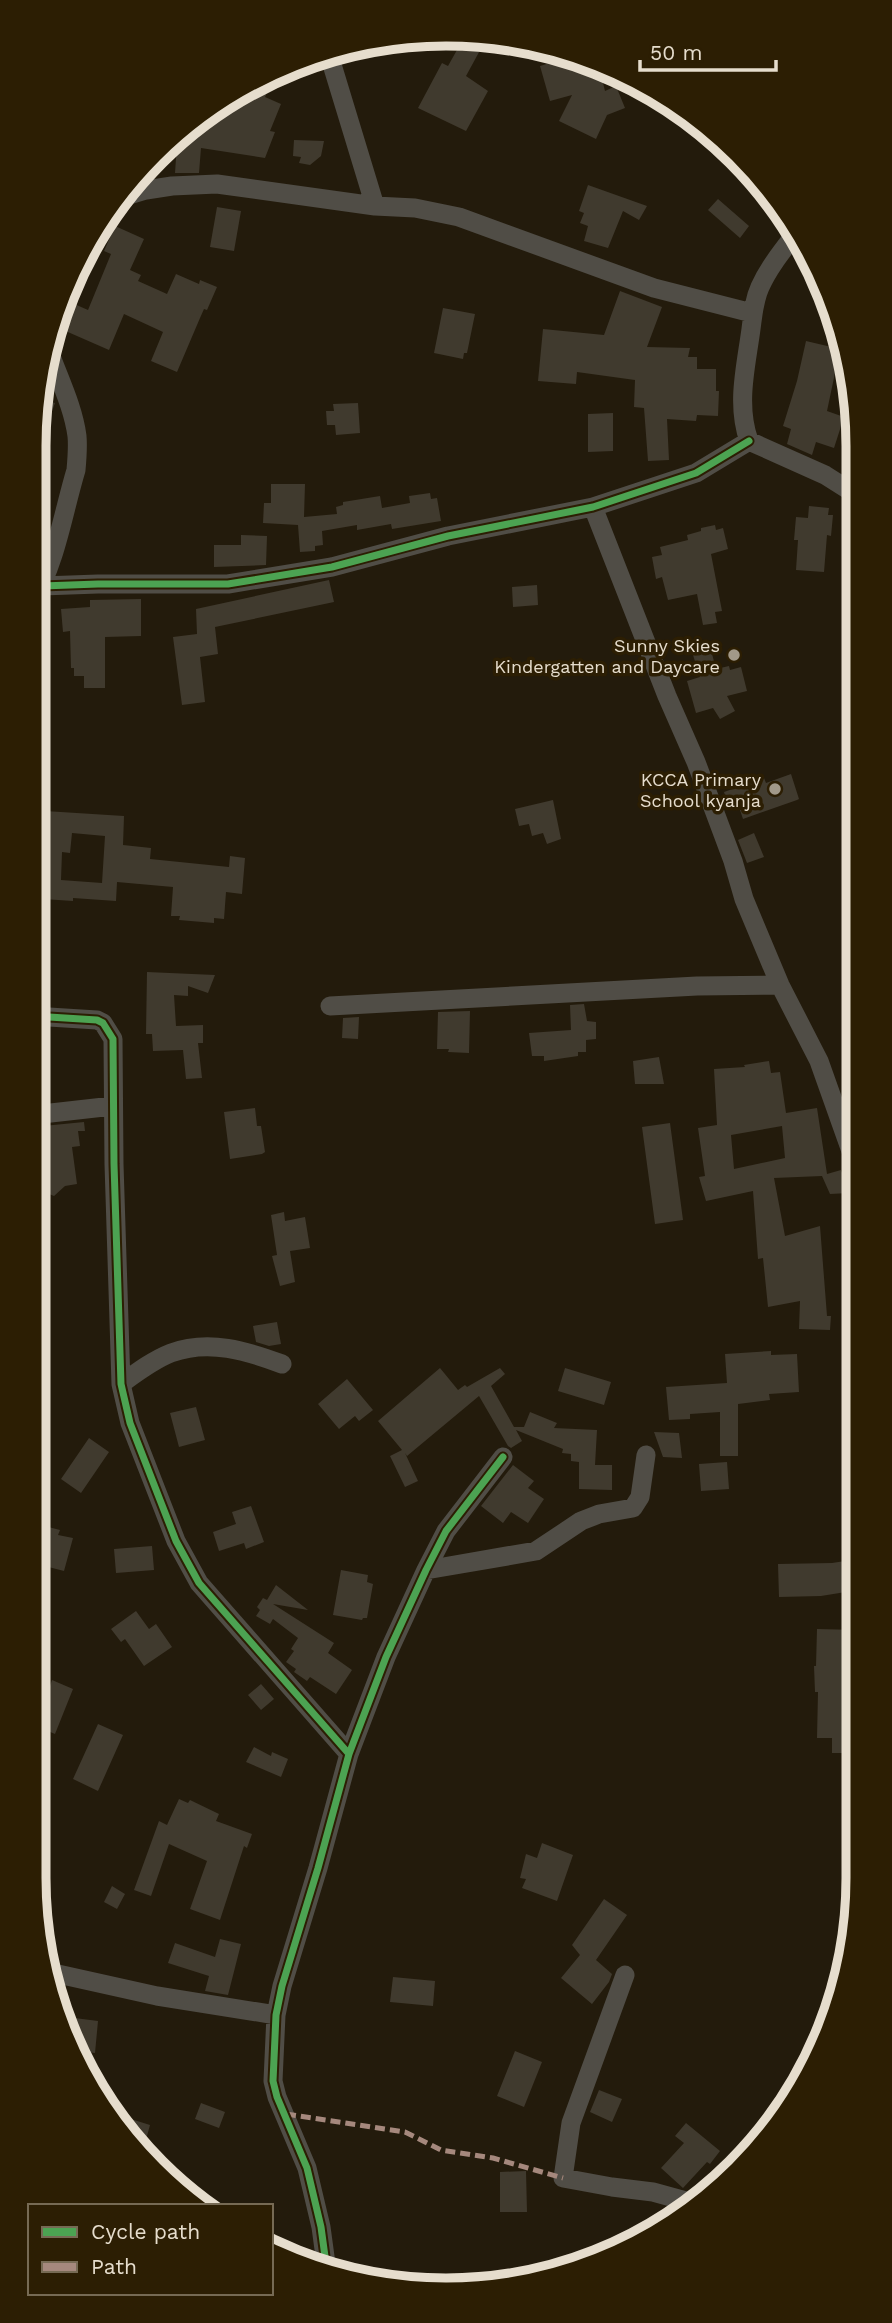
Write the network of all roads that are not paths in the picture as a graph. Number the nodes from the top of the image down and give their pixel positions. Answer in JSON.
{"nodes":[{"id":1,"x":331,"y":62,"type":"edge"},
{"id":2,"x":136,"y":193,"type":"edge"},
{"id":3,"x":374,"y":206,"type":"junction"},
{"id":4,"x":790,"y":241,"type":"edge"},
{"id":5,"x":752,"y":313,"type":"junction"},
{"id":6,"x":54,"y":364,"type":"edge"},
{"id":7,"x":749,"y":440,"type":"junction"},
{"id":8,"x":846,"y":488,"type":"edge"},
{"id":9,"x":593,"y":507,"type":"junction"},
{"id":10,"x":46,"y":567,"type":"edge"},
{"id":11,"x":46,"y":592,"type":"edge"},
{"id":12,"x":780,"y":985,"type":"junction"},
{"id":13,"x":330,"y":1006,"type":"dead end"},
{"id":14,"x":46,"y":1017,"type":"edge"},
{"id":15,"x":113,"y":1106,"type":"junction"},
{"id":16,"x":46,"y":1114,"type":"edge"},
{"id":17,"x":846,"y":1138,"type":"edge"},
{"id":18,"x":282,"y":1364,"type":"dead end"},
{"id":19,"x":121,"y":1384,"type":"junction"},
{"id":20,"x":646,"y":1455,"type":"dead end"},
{"id":21,"x":503,"y":1457,"type":"dead end"},
{"id":22,"x":426,"y":1570,"type":"junction"},
{"id":23,"x":349,"y":1754,"type":"junction"},
{"id":24,"x":57,"y":1974,"type":"edge"},
{"id":25,"x":625,"y":1975,"type":"dead end"},
{"id":26,"x":276,"y":2015,"type":"junction"},
{"id":27,"x":683,"y":2200,"type":"edge"},
{"id":28,"x":325,"y":2259,"type":"edge"}],
"edges":[{"from":1,"to":3,"type":"street"},
{"from":2,"to":3,"type":"street"},
{"from":3,"to":5,"type":"street"},
{"from":4,"to":5,"type":"street"},
{"from":5,"to":7,"type":"street"},
{"from":6,"to":10,"type":"street"},
{"from":7,"to":8,"type":"street"},
{"from":7,"to":9,"type":"street"},
{"from":9,"to":11,"type":"street"},
{"from":9,"to":12,"type":"street"},
{"from":12,"to":13,"type":"street"},
{"from":12,"to":17,"type":"street"},
{"from":14,"to":15,"type":"street"},
{"from":15,"to":16,"type":"street"},
{"from":15,"to":19,"type":"street"},
{"from":18,"to":19,"type":"street"},
{"from":19,"to":23,"type":"street"},
{"from":20,"to":22,"type":"street"},
{"from":21,"to":22,"type":"street"},
{"from":22,"to":23,"type":"street"},
{"from":23,"to":26,"type":"street"},
{"from":24,"to":26,"type":"street"},
{"from":25,"to":27,"type":"street"},
{"from":26,"to":28,"type":"street"}]}
